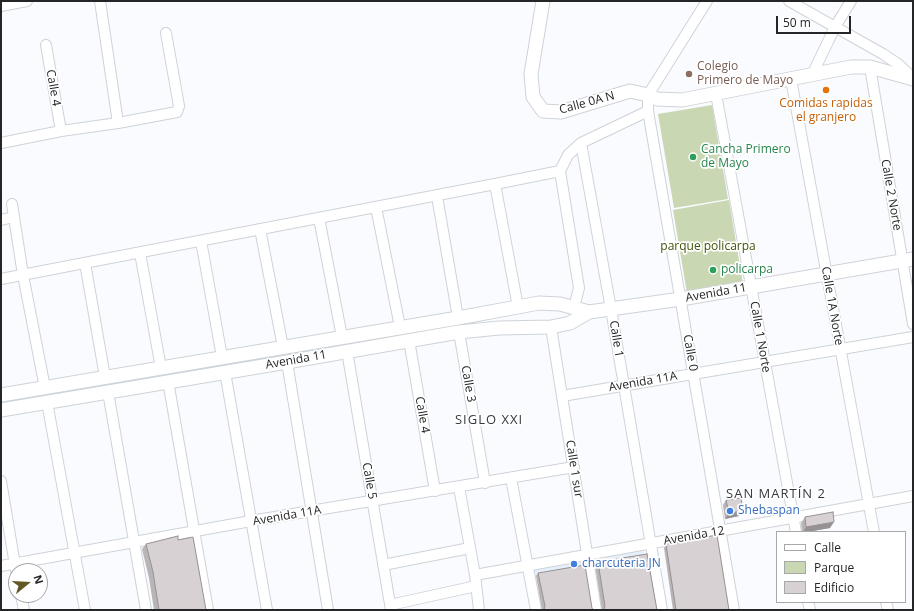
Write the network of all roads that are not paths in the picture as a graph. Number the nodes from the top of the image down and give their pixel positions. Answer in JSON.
{"nodes":[{"id":1,"x":27,"y":1,"type":"edge"},
{"id":2,"x":100,"y":1,"type":"edge"},
{"id":3,"x":543,"y":1,"type":"edge"},
{"id":4,"x":707,"y":1,"type":"edge"},
{"id":5,"x":789,"y":1,"type":"edge"},
{"id":6,"x":851,"y":1,"type":"edge"},
{"id":7,"x":1,"y":6,"type":"edge"},
{"id":8,"x":835,"y":27,"type":"junction"},
{"id":9,"x":166,"y":33,"type":"dead end"},
{"id":10,"x":46,"y":45,"type":"dead end"},
{"id":11,"x":870,"y":67,"type":"junction"},
{"id":12,"x":812,"y":75,"type":"junction"},
{"id":13,"x":913,"y":78,"type":"edge"},
{"id":14,"x":791,"y":79,"type":"junction"},
{"id":15,"x":716,"y":94,"type":"junction"},
{"id":16,"x":648,"y":95,"type":"junction"},
{"id":17,"x":648,"y":111,"type":"junction"},
{"id":18,"x":118,"y":123,"type":"junction"},
{"id":19,"x":61,"y":131,"type":"junction"},
{"id":20,"x":1,"y":141,"type":"edge"},
{"id":21,"x":581,"y":142,"type":"junction"},
{"id":22,"x":560,"y":171,"type":"junction"},
{"id":23,"x":495,"y":184,"type":"junction"},
{"id":24,"x":437,"y":196,"type":"junction"},
{"id":25,"x":12,"y":204,"type":"dead end"},
{"id":26,"x":376,"y":207,"type":"junction"},
{"id":27,"x":14,"y":217,"type":"junction"},
{"id":28,"x":319,"y":218,"type":"junction"},
{"id":29,"x":1,"y":220,"type":"edge"},
{"id":30,"x":260,"y":229,"type":"junction"},
{"id":31,"x":201,"y":241,"type":"junction"},
{"id":32,"x":140,"y":252,"type":"junction"},
{"id":33,"x":908,"y":260,"type":"edge"},
{"id":34,"x":85,"y":263,"type":"junction"},
{"id":35,"x":827,"y":274,"type":"junction"},
{"id":36,"x":23,"y":275,"type":"junction"},
{"id":37,"x":1,"y":279,"type":"edge"},
{"id":38,"x":751,"y":287,"type":"junction"},
{"id":39,"x":681,"y":299,"type":"junction"},
{"id":40,"x":518,"y":307,"type":"junction"},
{"id":41,"x":574,"y":307,"type":"junction"},
{"id":42,"x":611,"y":309,"type":"junction"},
{"id":43,"x":589,"y":312,"type":"junction"},
{"id":44,"x":458,"y":318,"type":"junction"},
{"id":45,"x":913,"y":324,"type":"edge"},
{"id":46,"x":400,"y":327,"type":"junction"},
{"id":47,"x":551,"y":327,"type":"junction"},
{"id":48,"x":459,"y":332,"type":"junction"},
{"id":49,"x":342,"y":337,"type":"junction"},
{"id":50,"x":913,"y":337,"type":"edge"},
{"id":51,"x":409,"y":340,"type":"junction"},
{"id":52,"x":283,"y":347,"type":"junction"},
{"id":53,"x":840,"y":350,"type":"junction"},
{"id":54,"x":347,"y":351,"type":"junction"},
{"id":55,"x":222,"y":357,"type":"junction"},
{"id":56,"x":287,"y":362,"type":"junction"},
{"id":57,"x":765,"y":362,"type":"junction"},
{"id":58,"x":161,"y":368,"type":"junction"},
{"id":59,"x":225,"y":372,"type":"junction"},
{"id":60,"x":694,"y":374,"type":"junction"},
{"id":61,"x":105,"y":377,"type":"junction"},
{"id":62,"x":168,"y":381,"type":"junction"},
{"id":63,"x":623,"y":386,"type":"junction"},
{"id":64,"x":45,"y":388,"type":"junction"},
{"id":65,"x":108,"y":392,"type":"junction"},
{"id":66,"x":1,"y":395,"type":"edge"},
{"id":67,"x":562,"y":396,"type":"junction"},
{"id":68,"x":47,"y":402,"type":"junction"},
{"id":69,"x":1,"y":410,"type":"edge"},
{"id":70,"x":574,"y":467,"type":"junction"},
{"id":71,"x":511,"y":478,"type":"junction"},
{"id":72,"x":1,"y":482,"type":"edge"},
{"id":73,"x":485,"y":483,"type":"junction"},
{"id":74,"x":459,"y":487,"type":"junction"},
{"id":75,"x":435,"y":491,"type":"junction"},
{"id":76,"x":913,"y":496,"type":"edge"},
{"id":77,"x":372,"y":501,"type":"junction"},
{"id":78,"x":869,"y":504,"type":"junction"},
{"id":79,"x":312,"y":511,"type":"junction"},
{"id":80,"x":793,"y":518,"type":"junction"},
{"id":81,"x":251,"y":522,"type":"junction"},
{"id":82,"x":720,"y":531,"type":"junction"},
{"id":83,"x":796,"y":531,"type":"edge"},
{"id":84,"x":874,"y":531,"type":"edge"},
{"id":85,"x":195,"y":532,"type":"junction"},
{"id":86,"x":133,"y":542,"type":"junction"},
{"id":87,"x":651,"y":543,"type":"junction"},
{"id":88,"x":470,"y":548,"type":"junction"},
{"id":89,"x":75,"y":552,"type":"junction"},
{"id":90,"x":587,"y":555,"type":"junction"},
{"id":91,"x":15,"y":563,"type":"edge"},
{"id":92,"x":32,"y":563,"type":"edge"},
{"id":93,"x":383,"y":565,"type":"junction"},
{"id":94,"x":527,"y":565,"type":"junction"},
{"id":95,"x":475,"y":575,"type":"junction"},
{"id":96,"x":476,"y":586,"type":"junction"},
{"id":97,"x":391,"y":607,"type":"edge"},
{"id":98,"x":85,"y":610,"type":"edge"},
{"id":99,"x":146,"y":610,"type":"edge"},
{"id":100,"x":208,"y":610,"type":"edge"},
{"id":101,"x":267,"y":610,"type":"edge"},
{"id":102,"x":328,"y":610,"type":"edge"},
{"id":103,"x":479,"y":610,"type":"edge"},
{"id":104,"x":536,"y":610,"type":"edge"},
{"id":105,"x":596,"y":610,"type":"edge"},
{"id":106,"x":662,"y":610,"type":"edge"},
{"id":107,"x":734,"y":610,"type":"edge"}],
"edges":[{"from":1,"to":7,"type":"street"},
{"from":2,"to":18,"type":"street"},
{"from":3,"to":16,"type":"street","name":"Calle 0A N"},
{"from":4,"to":16,"type":"street"},
{"from":5,"to":8,"type":"street"},
{"from":6,"to":8,"type":"street"},
{"from":8,"to":12,"type":"street"},
{"from":8,"to":13,"type":"street"},
{"from":9,"to":18,"type":"street"},
{"from":10,"to":19,"type":"street","name":"Calle 4"},
{"from":11,"to":12,"type":"street"},
{"from":11,"to":13,"type":"street"},
{"from":11,"to":33,"type":"street","name":"Calle 2 Norte"},
{"from":12,"to":14,"type":"street"},
{"from":14,"to":15,"type":"street"},
{"from":14,"to":35,"type":"street","name":"Calle 1A Norte"},
{"from":15,"to":16,"type":"street"},
{"from":15,"to":38,"type":"street","name":"Calle 1 Norte"},
{"from":16,"to":17,"type":"street","name":"Calle 0"},
{"from":17,"to":21,"type":"street"},
{"from":17,"to":39,"type":"street","name":"Calle 0"},
{"from":18,"to":19,"type":"street"},
{"from":19,"to":20,"type":"street"},
{"from":21,"to":22,"type":"street"},
{"from":21,"to":42,"type":"street","name":"Calle 1"},
{"from":22,"to":23,"type":"street"},
{"from":22,"to":41,"type":"street"},
{"from":23,"to":24,"type":"street"},
{"from":23,"to":40,"type":"street"},
{"from":24,"to":26,"type":"street"},
{"from":24,"to":44,"type":"street"},
{"from":25,"to":27,"type":"street"},
{"from":26,"to":28,"type":"street"},
{"from":26,"to":46,"type":"street"},
{"from":27,"to":29,"type":"street"},
{"from":27,"to":36,"type":"street"},
{"from":28,"to":30,"type":"street"},
{"from":28,"to":49,"type":"street"},
{"from":30,"to":31,"type":"street"},
{"from":30,"to":52,"type":"street"},
{"from":31,"to":32,"type":"street"},
{"from":31,"to":55,"type":"street"},
{"from":32,"to":34,"type":"street"},
{"from":32,"to":58,"type":"street"},
{"from":33,"to":35,"type":"street","name":"Avenida 11"},
{"from":33,"to":45,"type":"street","name":"Calle 2 Norte"},
{"from":34,"to":36,"type":"street"},
{"from":34,"to":61,"type":"street"},
{"from":35,"to":38,"type":"street","name":"Avenida 11"},
{"from":35,"to":53,"type":"street","name":"Calle 1A Norte"},
{"from":36,"to":37,"type":"street"},
{"from":36,"to":64,"type":"street"},
{"from":38,"to":39,"type":"street","name":"Avenida 11"},
{"from":38,"to":57,"type":"street","name":"Calle 1 Norte"},
{"from":39,"to":42,"type":"street","name":"Avenida 11"},
{"from":39,"to":60,"type":"street","name":"Calle 0"},
{"from":40,"to":41,"type":"street","name":"Avenida 11"},
{"from":40,"to":44,"type":"street","name":"Avenida 11"},
{"from":41,"to":43,"type":"street","name":"Avenida 11"},
{"from":42,"to":43,"type":"street","name":"Avenida 11"},
{"from":42,"to":63,"type":"street","name":"Calle 1"},
{"from":43,"to":47,"type":"street","name":"Avenida 11"},
{"from":44,"to":46,"type":"street","name":"Avenida 11"},
{"from":46,"to":49,"type":"street","name":"Avenida 11"},
{"from":47,"to":48,"type":"street","name":"Avenida 11"},
{"from":47,"to":67,"type":"street","name":"Calle 1 sur"},
{"from":48,"to":51,"type":"street","name":"Avenida 11"},
{"from":48,"to":73,"type":"street","name":"Calle 3"},
{"from":49,"to":52,"type":"street","name":"Avenida 11"},
{"from":50,"to":53,"type":"street","name":"Avenida 11A"},
{"from":51,"to":54,"type":"street","name":"Avenida 11"},
{"from":51,"to":75,"type":"street","name":"Calle 4"},
{"from":52,"to":55,"type":"street","name":"Avenida 11"},
{"from":53,"to":57,"type":"street","name":"Avenida 11A"},
{"from":53,"to":78,"type":"street","name":"Calle 1A Norte"},
{"from":54,"to":56,"type":"street","name":"Avenida 11"},
{"from":54,"to":77,"type":"street","name":"Calle 5"},
{"from":55,"to":58,"type":"street","name":"Avenida 11"},
{"from":56,"to":59,"type":"street","name":"Avenida 11"},
{"from":56,"to":79,"type":"street"},
{"from":57,"to":60,"type":"street","name":"Avenida 11A"},
{"from":57,"to":80,"type":"street","name":"Calle 1 Norte"},
{"from":58,"to":61,"type":"street","name":"Avenida 11"},
{"from":59,"to":62,"type":"street","name":"Avenida 11"},
{"from":59,"to":81,"type":"street"},
{"from":60,"to":63,"type":"street","name":"Avenida 11A"},
{"from":60,"to":82,"type":"street","name":"Calle 0"},
{"from":61,"to":64,"type":"street","name":"Avenida 11"},
{"from":62,"to":65,"type":"street","name":"Avenida 11"},
{"from":62,"to":85,"type":"street"},
{"from":63,"to":67,"type":"street","name":"Avenida 11A"},
{"from":63,"to":87,"type":"street","name":"Calle 1"},
{"from":64,"to":66,"type":"street","name":"Avenida 11"},
{"from":65,"to":68,"type":"street","name":"Avenida 11"},
{"from":65,"to":86,"type":"street"},
{"from":67,"to":70,"type":"street","name":"Calle 1 sur"},
{"from":68,"to":69,"type":"street","name":"Avenida 11"},
{"from":68,"to":89,"type":"street"},
{"from":70,"to":71,"type":"street","name":"Avenida 11A"},
{"from":70,"to":90,"type":"street","name":"Calle 1 sur"},
{"from":71,"to":73,"type":"street","name":"Avenida 11A"},
{"from":71,"to":94,"type":"street"},
{"from":72,"to":91,"type":"street"},
{"from":73,"to":74,"type":"street","name":"Avenida 11A"},
{"from":74,"to":75,"type":"street","name":"Avenida 11A"},
{"from":74,"to":88,"type":"street"},
{"from":75,"to":77,"type":"street","name":"Avenida 11A"},
{"from":76,"to":78,"type":"street","name":"Avenida 12"},
{"from":77,"to":79,"type":"street","name":"Avenida 11A"},
{"from":77,"to":93,"type":"street","name":"Calle 5"},
{"from":78,"to":80,"type":"street","name":"Avenida 12"},
{"from":78,"to":84,"type":"street","name":"Calle 1A Norte"},
{"from":79,"to":81,"type":"street","name":"Avenida 11A"},
{"from":79,"to":102,"type":"street"},
{"from":80,"to":82,"type":"street","name":"Avenida 12"},
{"from":80,"to":83,"type":"street","name":"Calle 1 Norte"},
{"from":81,"to":85,"type":"street","name":"Avenida 11A"},
{"from":81,"to":101,"type":"street"},
{"from":82,"to":87,"type":"street","name":"Avenida 12"},
{"from":82,"to":107,"type":"street","name":"Calle 0"},
{"from":85,"to":86,"type":"street","name":"Avenida 11A"},
{"from":85,"to":100,"type":"street"},
{"from":86,"to":89,"type":"street","name":"Avenida 11A"},
{"from":86,"to":99,"type":"street"},
{"from":87,"to":90,"type":"street","name":"Avenida 12"},
{"from":87,"to":106,"type":"street","name":"Calle 1"},
{"from":88,"to":93,"type":"street"},
{"from":88,"to":95,"type":"street"},
{"from":89,"to":92,"type":"street","name":"Avenida 11A"},
{"from":89,"to":98,"type":"street"},
{"from":90,"to":94,"type":"street","name":"Avenida 12"},
{"from":90,"to":105,"type":"street","name":"Calle 1 sur"},
{"from":93,"to":97,"type":"street","name":"Calle 5"},
{"from":94,"to":95,"type":"street","name":"Avenida 12"},
{"from":94,"to":104,"type":"street"},
{"from":95,"to":96,"type":"street"},
{"from":96,"to":97,"type":"street"},
{"from":96,"to":103,"type":"street"}]}
